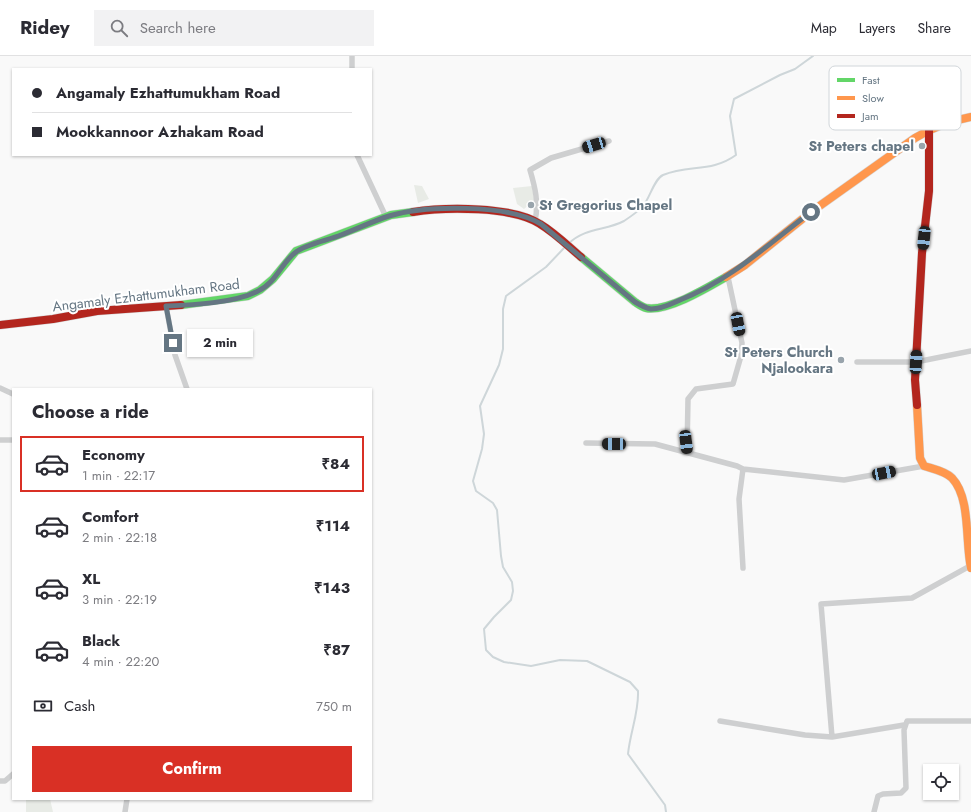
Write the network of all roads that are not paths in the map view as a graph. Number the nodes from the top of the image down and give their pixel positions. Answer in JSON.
{"nodes":[{"id":1,"x":352,"y":56,"type":"edge"},
{"id":2,"x":352,"y":68,"type":"edge"},
{"id":3,"x":971,"y":117,"type":"edge"},
{"id":4,"x":961,"y":119,"type":"edge"},
{"id":5,"x":928,"y":130,"type":"edge"},
{"id":6,"x":929,"y":130,"type":"edge"},
{"id":7,"x":609,"y":140,"type":"dead end"},
{"id":8,"x":357,"y":156,"type":"edge"},
{"id":9,"x":386,"y":217,"type":"junction"},
{"id":10,"x":535,"y":221,"type":"junction"},
{"id":11,"x":728,"y":277,"type":"junction"},
{"id":12,"x":166,"y":306,"type":"junction"},
{"id":13,"x":0,"y":325,"type":"edge"},
{"id":14,"x":971,"y":351,"type":"edge"},
{"id":15,"x":857,"y":362,"type":"dead end"},
{"id":16,"x":916,"y":362,"type":"junction"},
{"id":17,"x":0,"y":388,"type":"edge"},
{"id":18,"x":187,"y":388,"type":"edge"},
{"id":19,"x":12,"y":394,"type":"edge"},
{"id":20,"x":0,"y":440,"type":"edge"},
{"id":21,"x":12,"y":440,"type":"edge"},
{"id":22,"x":586,"y":443,"type":"dead end"},
{"id":23,"x":687,"y":451,"type":"junction"},
{"id":24,"x":924,"y":466,"type":"junction"},
{"id":25,"x":743,"y":469,"type":"junction"},
{"id":26,"x":971,"y":567,"type":"edge"},
{"id":27,"x":743,"y":568,"type":"dead end"},
{"id":28,"x":720,"y":721,"type":"dead end"},
{"id":29,"x":971,"y":721,"type":"edge"},
{"id":30,"x":904,"y":725,"type":"junction"},
{"id":31,"x":832,"y":737,"type":"junction"},
{"id":32,"x":12,"y":775,"type":"edge"},
{"id":33,"x":0,"y":782,"type":"edge"},
{"id":34,"x":127,"y":800,"type":"edge"},
{"id":35,"x":125,"y":812,"type":"edge"},
{"id":36,"x":874,"y":812,"type":"edge"}],
"edges":[{"from":1,"to":2,"type":"street"},
{"from":3,"to":4,"type":"street","name":"Angamaly Ezhattumukham Road"},
{"from":5,"to":11,"type":"street","name":"Angamaly Ezhattumukham Road"},
{"from":6,"to":16,"type":"street"},
{"from":7,"to":10,"type":"street"},
{"from":8,"to":9,"type":"street"},
{"from":9,"to":10,"type":"street","name":"Angamaly Ezhattumukham Road"},
{"from":9,"to":12,"type":"street","name":"Angamaly Ezhattumukham Road"},
{"from":10,"to":11,"type":"street","name":"Angamaly Ezhattumukham Road"},
{"from":11,"to":23,"type":"street"},
{"from":12,"to":13,"type":"street","name":"Angamaly Ezhattumukham Road"},
{"from":12,"to":18,"type":"street"},
{"from":14,"to":16,"type":"street"},
{"from":15,"to":16,"type":"street"},
{"from":16,"to":24,"type":"street"},
{"from":17,"to":19,"type":"street"},
{"from":20,"to":21,"type":"street"},
{"from":22,"to":23,"type":"street"},
{"from":23,"to":25,"type":"street"},
{"from":24,"to":25,"type":"street"},
{"from":24,"to":26,"type":"street"},
{"from":25,"to":27,"type":"street"},
{"from":26,"to":31,"type":"street"},
{"from":28,"to":31,"type":"street"},
{"from":29,"to":30,"type":"street"},
{"from":30,"to":31,"type":"street"},
{"from":30,"to":36,"type":"street"},
{"from":32,"to":33,"type":"street"},
{"from":34,"to":35,"type":"street"}]}
